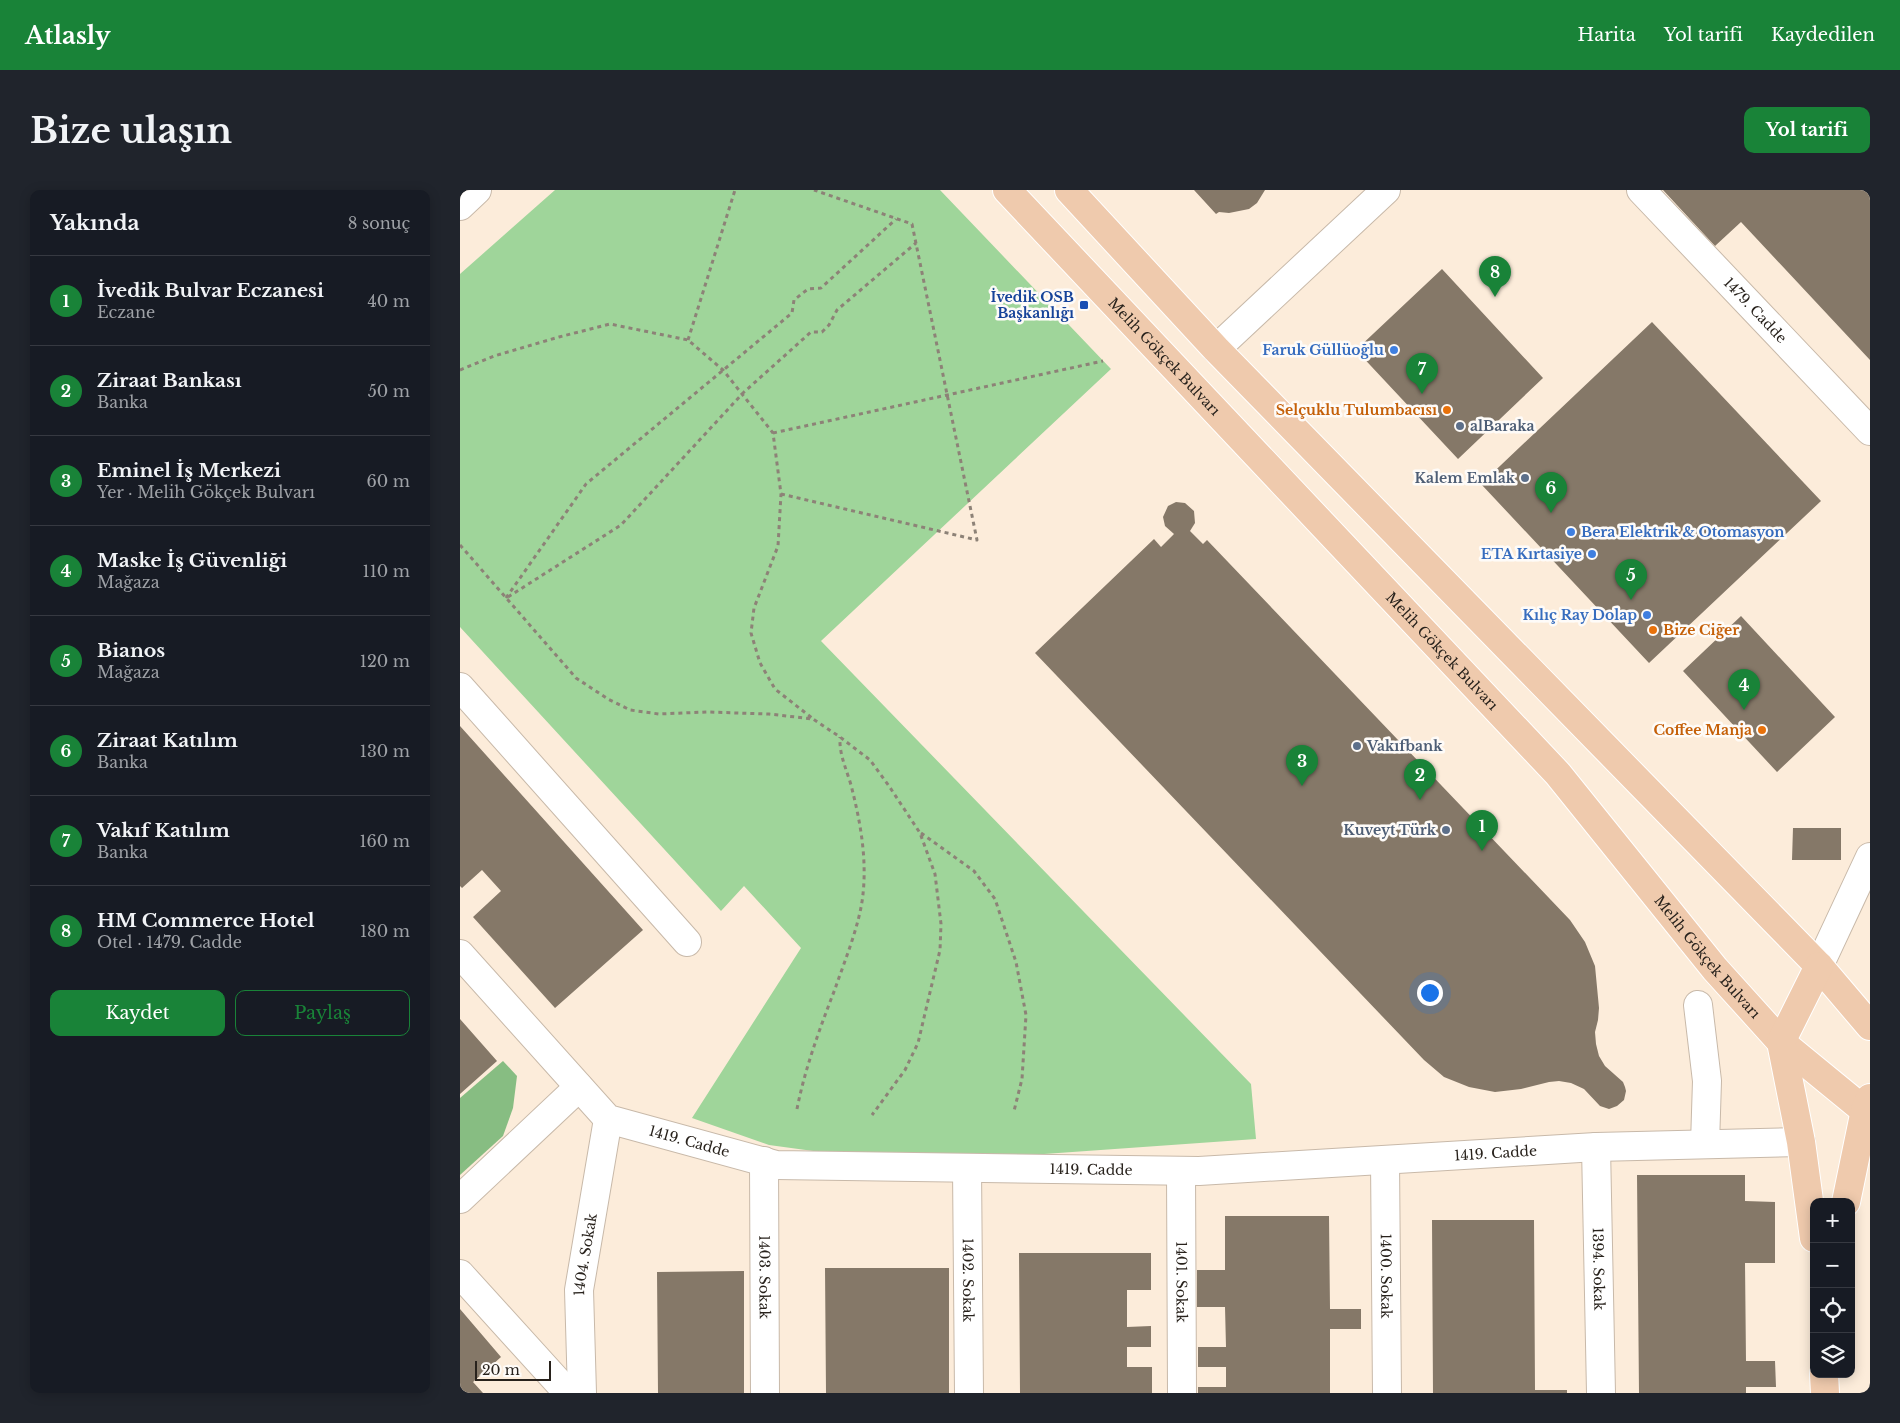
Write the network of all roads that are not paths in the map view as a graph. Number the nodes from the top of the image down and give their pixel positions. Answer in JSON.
{"nodes":[{"id":1,"x":477,"y":190,"type":"edge"},
{"id":2,"x":1007,"y":190,"type":"edge"},
{"id":3,"x":1069,"y":190,"type":"edge"},
{"id":4,"x":1386,"y":190,"type":"edge"},
{"id":5,"x":1641,"y":190,"type":"edge"},
{"id":6,"x":460,"y":206,"type":"edge"},
{"id":7,"x":1216,"y":349,"type":"junction"},
{"id":8,"x":1870,"y":432,"type":"edge"},
{"id":9,"x":460,"y":687,"type":"edge"},
{"id":10,"x":1870,"y":857,"type":"edge"},
{"id":11,"x":687,"y":942,"type":"dead end"},
{"id":12,"x":460,"y":954,"type":"edge"},
{"id":13,"x":1818,"y":966,"type":"junction"},
{"id":14,"x":1698,"y":1005,"type":"dead end"},
{"id":15,"x":1870,"y":1026,"type":"edge"},
{"id":16,"x":1781,"y":1042,"type":"junction"},
{"id":17,"x":579,"y":1087,"type":"junction"},
{"id":18,"x":1868,"y":1108,"type":"edge"},
{"id":19,"x":608,"y":1118,"type":"junction"},
{"id":20,"x":1801,"y":1142,"type":"junction"},
{"id":21,"x":1705,"y":1144,"type":"junction"},
{"id":22,"x":1596,"y":1147,"type":"junction"},
{"id":23,"x":1385,"y":1160,"type":"junction"},
{"id":24,"x":764,"y":1161,"type":"junction"},
{"id":25,"x":967,"y":1168,"type":"junction"},
{"id":26,"x":1181,"y":1171,"type":"junction"},
{"id":27,"x":1847,"y":1198,"type":"edge"},
{"id":28,"x":460,"y":1199,"type":"edge"},
{"id":29,"x":1810,"y":1208,"type":"edge"},
{"id":30,"x":460,"y":1274,"type":"edge"},
{"id":31,"x":1824,"y":1378,"type":"edge"},
{"id":32,"x":568,"y":1393,"type":"edge"},
{"id":33,"x":582,"y":1393,"type":"edge"},
{"id":34,"x":765,"y":1393,"type":"edge"},
{"id":35,"x":969,"y":1393,"type":"edge"},
{"id":36,"x":1182,"y":1393,"type":"edge"},
{"id":37,"x":1387,"y":1393,"type":"edge"},
{"id":38,"x":1601,"y":1393,"type":"edge"},
{"id":39,"x":1825,"y":1393,"type":"edge"}],
"edges":[{"from":1,"to":6,"type":"street"},
{"from":2,"to":16,"type":"main road","name":"Melih Gökçek Bulvarı"},
{"from":3,"to":7,"type":"main road"},
{"from":4,"to":7,"type":"street"},
{"from":5,"to":8,"type":"street","name":"1479. Cadde"},
{"from":7,"to":13,"type":"main road"},
{"from":9,"to":11,"type":"street"},
{"from":10,"to":13,"type":"street"},
{"from":12,"to":17,"type":"street"},
{"from":13,"to":15,"type":"main road"},
{"from":13,"to":16,"type":"main road"},
{"from":14,"to":21,"type":"street"},
{"from":16,"to":18,"type":"main road","name":"Melih Gökçek Bulvarı"},
{"from":16,"to":20,"type":"main road"},
{"from":17,"to":19,"type":"street"},
{"from":17,"to":28,"type":"street"},
{"from":18,"to":27,"type":"main road"},
{"from":19,"to":24,"type":"street","name":"1419. Cadde"},
{"from":19,"to":33,"type":"street","name":"1404. Sokak"},
{"from":20,"to":21,"type":"street","name":"1419. Cadde"},
{"from":20,"to":29,"type":"main road"},
{"from":21,"to":22,"type":"street","name":"1419. Cadde"},
{"from":22,"to":23,"type":"street","name":"1419. Cadde"},
{"from":22,"to":38,"type":"street","name":"1394. Sokak"},
{"from":23,"to":26,"type":"street","name":"1419. Cadde"},
{"from":23,"to":37,"type":"street","name":"1400. Sokak"},
{"from":24,"to":25,"type":"street","name":"1419. Cadde"},
{"from":24,"to":34,"type":"street","name":"1403. Sokak"},
{"from":25,"to":26,"type":"street","name":"1419. Cadde"},
{"from":25,"to":35,"type":"street","name":"1402. Sokak"},
{"from":26,"to":36,"type":"street","name":"1401. Sokak"},
{"from":30,"to":32,"type":"street"},
{"from":31,"to":39,"type":"main road"}]}
